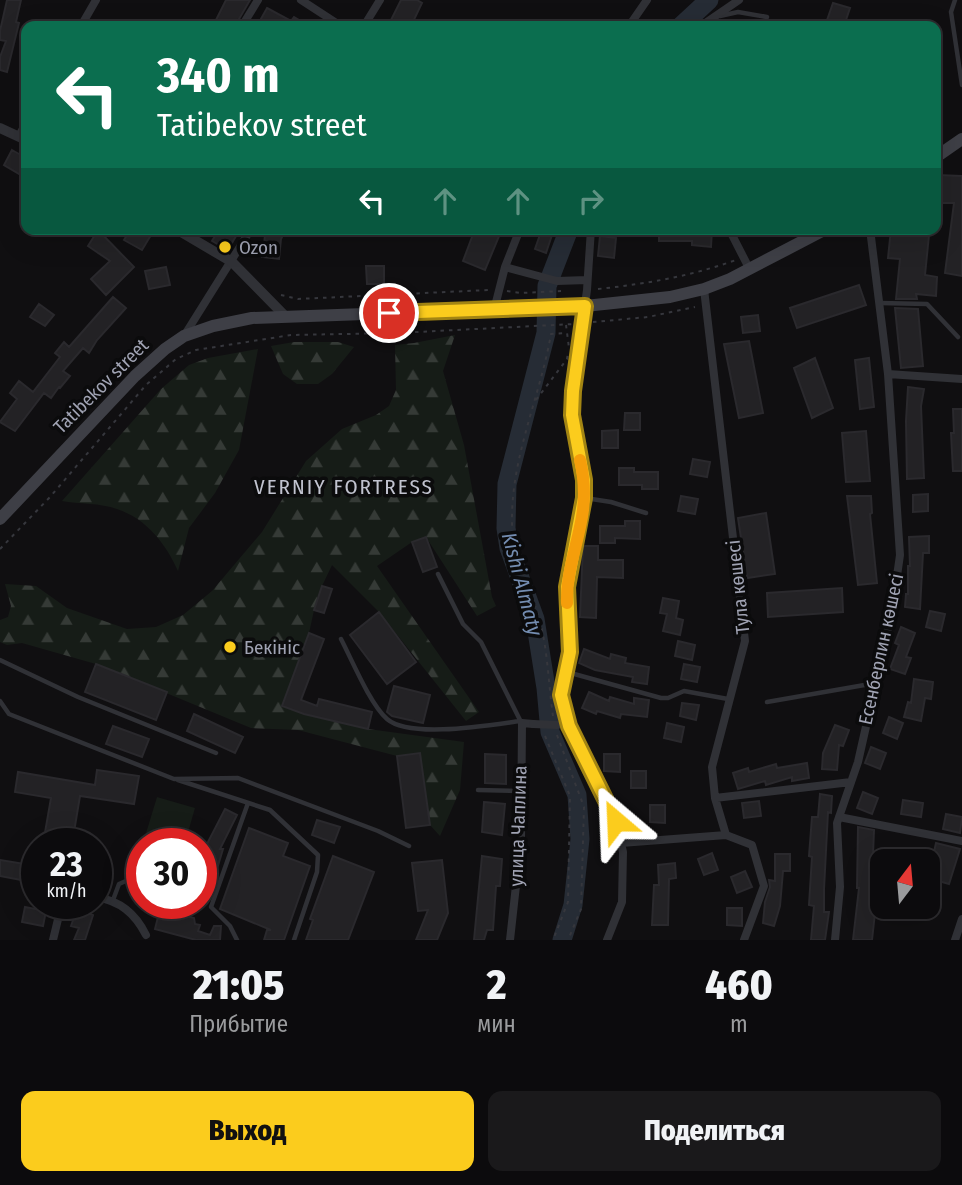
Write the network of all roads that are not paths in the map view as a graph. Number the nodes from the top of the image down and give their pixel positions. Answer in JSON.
{"nodes":[{"id":1,"x":96,"y":0,"type":"edge"},
{"id":2,"x":258,"y":0,"type":"edge"},
{"id":3,"x":301,"y":0,"type":"edge"},
{"id":4,"x":380,"y":0,"type":"edge"},
{"id":5,"x":648,"y":0,"type":"edge"},
{"id":6,"x":739,"y":0,"type":"edge"},
{"id":7,"x":955,"y":0,"type":"edge"},
{"id":8,"x":713,"y":17,"type":"junction"},
{"id":9,"x":767,"y":17,"type":"dead end"},
{"id":10,"x":84,"y":21,"type":"edge"},
{"id":11,"x":245,"y":21,"type":"edge"},
{"id":12,"x":333,"y":21,"type":"edge"},
{"id":13,"x":367,"y":21,"type":"edge"},
{"id":14,"x":633,"y":21,"type":"edge"},
{"id":15,"x":708,"y":21,"type":"edge"},
{"id":16,"x":962,"y":85,"type":"edge"},
{"id":17,"x":0,"y":128,"type":"edge"},
{"id":18,"x":21,"y":137,"type":"edge"},
{"id":19,"x":962,"y":139,"type":"edge"},
{"id":20,"x":941,"y":154,"type":"edge"},
{"id":21,"x":186,"y":235,"type":"edge"},
{"id":22,"x":248,"y":235,"type":"edge"},
{"id":23,"x":518,"y":235,"type":"edge"},
{"id":24,"x":591,"y":235,"type":"edge"},
{"id":25,"x":732,"y":235,"type":"edge"},
{"id":26,"x":815,"y":235,"type":"edge"},
{"id":27,"x":871,"y":235,"type":"edge"},
{"id":28,"x":232,"y":262,"type":"junction"},
{"id":29,"x":505,"y":267,"type":"junction"},
{"id":30,"x":750,"y":270,"type":"junction"},
{"id":31,"x":587,"y":280,"type":"junction"},
{"id":32,"x":704,"y":289,"type":"junction"},
{"id":33,"x":880,"y":303,"type":"junction"},
{"id":34,"x":585,"y":306,"type":"junction"},
{"id":35,"x":494,"y":310,"type":"junction"},
{"id":36,"x":285,"y":316,"type":"junction"},
{"id":37,"x":184,"y":336,"type":"junction"},
{"id":38,"x":958,"y":337,"type":"dead end"},
{"id":39,"x":888,"y":374,"type":"junction"},
{"id":40,"x":962,"y":379,"type":"edge"},
{"id":41,"x":584,"y":498,"type":"junction"},
{"id":42,"x":646,"y":513,"type":"dead end"},
{"id":43,"x":0,"y":519,"type":"edge"},
{"id":44,"x":438,"y":574,"type":"dead end"},
{"id":45,"x":341,"y":639,"type":"dead end"},
{"id":46,"x":0,"y":660,"type":"edge"},
{"id":47,"x":567,"y":672,"type":"junction"},
{"id":48,"x":876,"y":683,"type":"junction"},
{"id":49,"x":728,"y":699,"type":"junction"},
{"id":50,"x":0,"y":701,"type":"edge"},
{"id":51,"x":767,"y":702,"type":"dead end"},
{"id":52,"x":521,"y":722,"type":"junction"},
{"id":53,"x":569,"y":726,"type":"junction"},
{"id":54,"x":216,"y":752,"type":"dead end"},
{"id":55,"x":174,"y":779,"type":"junction"},
{"id":56,"x":851,"y":782,"type":"junction"},
{"id":57,"x":478,"y":790,"type":"dead end"},
{"id":58,"x":523,"y":791,"type":"junction"},
{"id":59,"x":715,"y":798,"type":"junction"},
{"id":60,"x":248,"y":803,"type":"junction"},
{"id":61,"x":839,"y":817,"type":"junction"},
{"id":62,"x":726,"y":835,"type":"junction"},
{"id":63,"x":962,"y":841,"type":"edge"},
{"id":64,"x":621,"y":843,"type":"junction"},
{"id":65,"x":409,"y":846,"type":"dead end"},
{"id":66,"x":126,"y":881,"type":"edge"},
{"id":67,"x":113,"y":900,"type":"joint"},
{"id":68,"x":962,"y":919,"type":"edge"},
{"id":69,"x":146,"y":935,"type":"dead end"},
{"id":70,"x":237,"y":940,"type":"edge"},
{"id":71,"x":294,"y":940,"type":"edge"},
{"id":72,"x":510,"y":940,"type":"edge"},
{"id":73,"x":607,"y":940,"type":"edge"},
{"id":74,"x":744,"y":940,"type":"edge"},
{"id":75,"x":835,"y":940,"type":"edge"},
{"id":76,"x":955,"y":940,"type":"edge"}],
"edges":[{"from":1,"to":10,"type":"street"},
{"from":2,"to":11,"type":"street"},
{"from":3,"to":12,"type":"street"},
{"from":4,"to":13,"type":"street"},
{"from":5,"to":14,"type":"street"},
{"from":6,"to":8,"type":"street"},
{"from":7,"to":16,"type":"lane"},
{"from":8,"to":9,"type":"lane"},
{"from":8,"to":15,"type":"street"},
{"from":17,"to":18,"type":"street"},
{"from":19,"to":20,"type":"main road"},
{"from":21,"to":28,"type":"street"},
{"from":22,"to":28,"type":"street"},
{"from":23,"to":29,"type":"street"},
{"from":24,"to":31,"type":"street"},
{"from":25,"to":30,"type":"street"},
{"from":26,"to":30,"type":"main road","name":"Tatibekov street"},
{"from":27,"to":33,"type":"street","name":"Есенберлин көшесі"},
{"from":28,"to":36,"type":"street"},
{"from":28,"to":37,"type":"street"},
{"from":29,"to":31,"type":"street"},
{"from":29,"to":35,"type":"street"},
{"from":30,"to":32,"type":"main road","name":"Tatibekov street"},
{"from":31,"to":34,"type":"street"},
{"from":32,"to":34,"type":"main road","name":"Tatibekov street"},
{"from":32,"to":49,"type":"street","name":"Тула көшесі"},
{"from":33,"to":38,"type":"lane"},
{"from":33,"to":39,"type":"street","name":"Есенберлин көшесі"},
{"from":34,"to":35,"type":"main road","name":"Tatibekov street"},
{"from":34,"to":41,"type":"street"},
{"from":35,"to":36,"type":"main road","name":"Tatibekov street"},
{"from":36,"to":37,"type":"main road","name":"Tatibekov street"},
{"from":37,"to":43,"type":"main road","name":"Tatibekov street"},
{"from":39,"to":40,"type":"street"},
{"from":39,"to":48,"type":"street","name":"Есенберлин көшесі"},
{"from":41,"to":42,"type":"lane"},
{"from":41,"to":47,"type":"street"},
{"from":44,"to":52,"type":"lane"},
{"from":45,"to":52,"type":"lane"},
{"from":46,"to":54,"type":"lane"},
{"from":47,"to":49,"type":"lane"},
{"from":47,"to":53,"type":"street"},
{"from":48,"to":51,"type":"lane"},
{"from":48,"to":56,"type":"street","name":"Есенберлин көшесі"},
{"from":49,"to":59,"type":"street","name":"Тула көшесі"},
{"from":50,"to":55,"type":"lane"},
{"from":52,"to":53,"type":"street","bridge":true},
{"from":52,"to":58,"type":"street","name":"улица Чаплина"},
{"from":53,"to":64,"type":"street"},
{"from":55,"to":60,"type":"lane"},
{"from":55,"to":65,"type":"lane"},
{"from":56,"to":59,"type":"street"},
{"from":56,"to":61,"type":"street","name":"Есенберлин көшесі"},
{"from":57,"to":58,"type":"lane"},
{"from":58,"to":72,"type":"street","name":"улица Чаплина"},
{"from":59,"to":62,"type":"street","name":"Тула көшесі"},
{"from":60,"to":70,"type":"lane"},
{"from":60,"to":71,"type":"lane"},
{"from":61,"to":63,"type":"street"},
{"from":61,"to":75,"type":"street","name":"Есенберлин көшесі"},
{"from":62,"to":64,"type":"street"},
{"from":62,"to":74,"type":"street"},
{"from":64,"to":73,"type":"street"},
{"from":66,"to":67,"type":"lane"},
{"from":67,"to":69,"type":"street"},
{"from":68,"to":76,"type":"street"}]}
